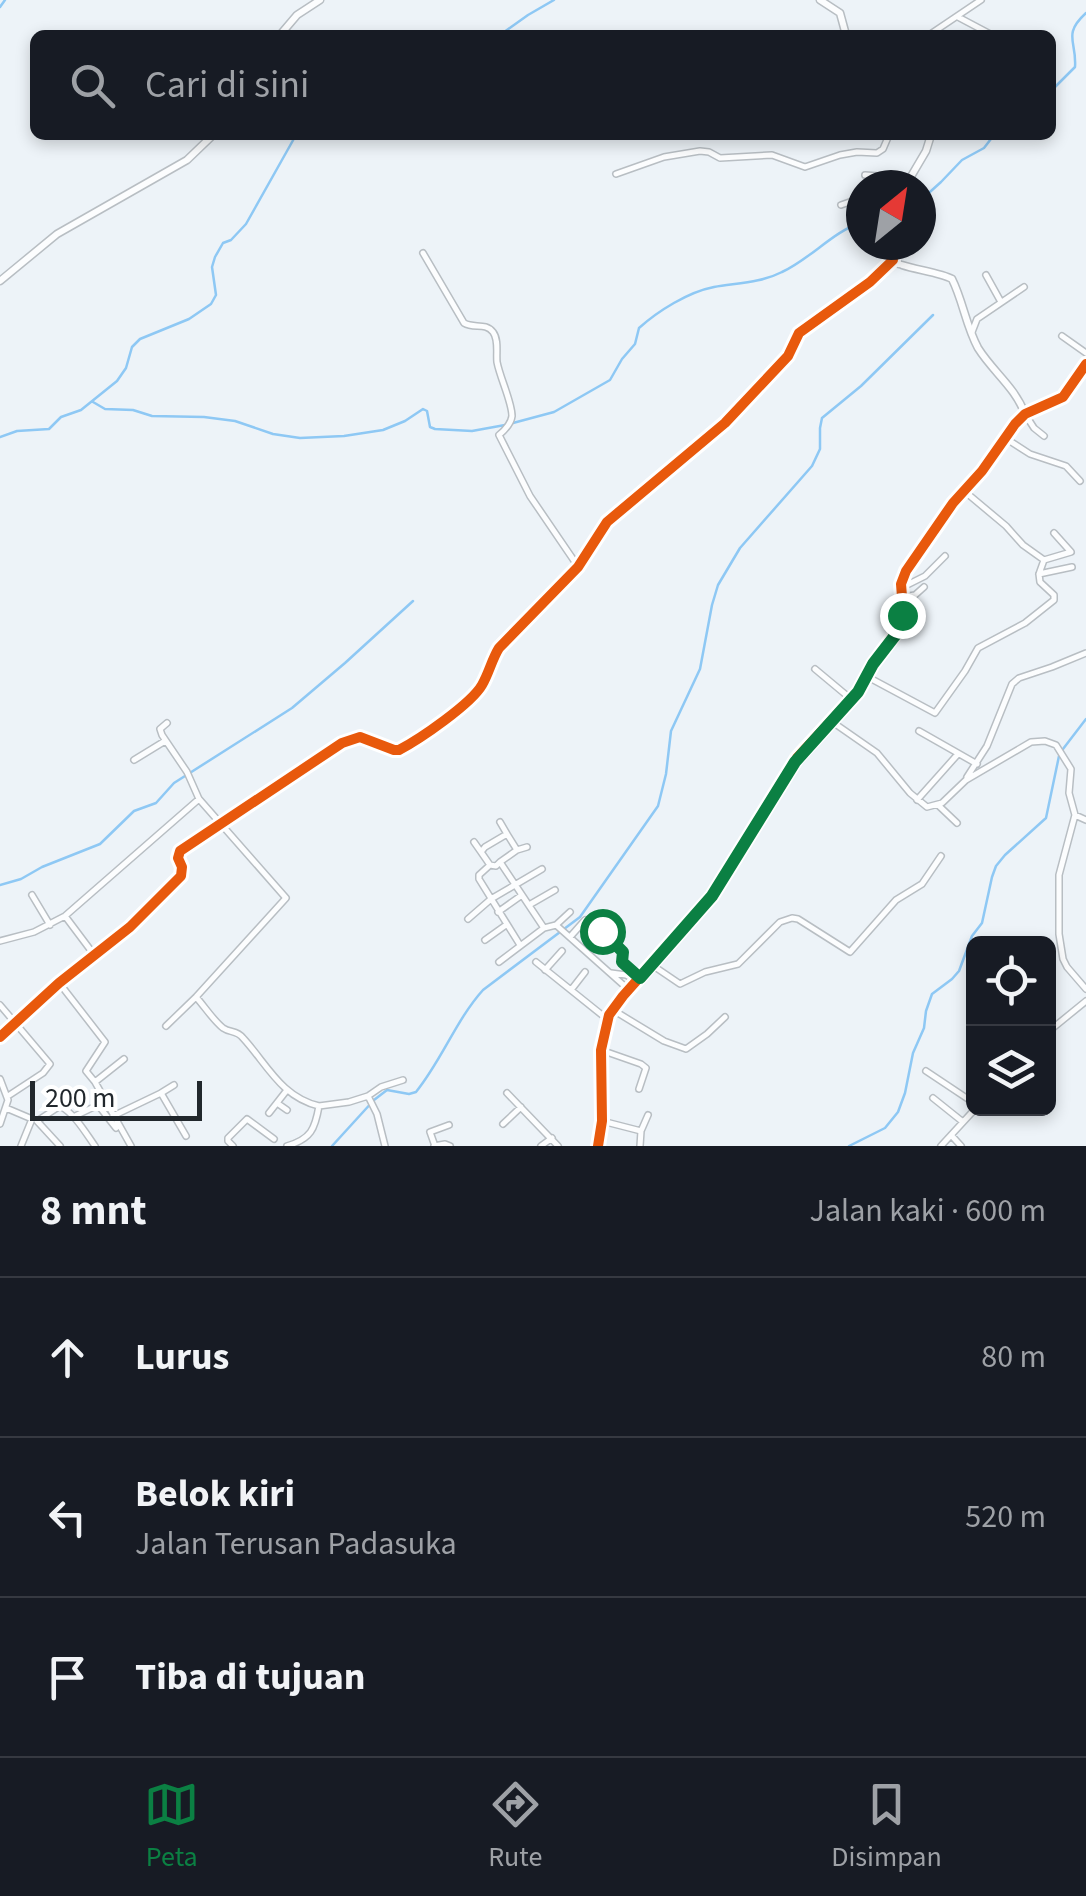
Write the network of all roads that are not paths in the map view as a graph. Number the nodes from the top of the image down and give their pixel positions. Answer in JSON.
{"nodes":[{"id":1,"x":320,"y":0,"type":"edge"},
{"id":2,"x":820,"y":0,"type":"edge"},
{"id":3,"x":981,"y":0,"type":"edge"},
{"id":4,"x":958,"y":17,"type":"junction"},
{"id":5,"x":284,"y":30,"type":"edge"},
{"id":6,"x":845,"y":30,"type":"edge"},
{"id":7,"x":938,"y":30,"type":"edge"},
{"id":8,"x":983,"y":30,"type":"edge"},
{"id":9,"x":208,"y":140,"type":"edge"},
{"id":10,"x":888,"y":140,"type":"edge"},
{"id":11,"x":929,"y":140,"type":"edge"},
{"id":12,"x":915,"y":170,"type":"edge"},
{"id":13,"x":616,"y":174,"type":"dead end"},
{"id":14,"x":846,"y":204,"type":"edge"},
{"id":15,"x":841,"y":206,"type":"dead end"},
{"id":16,"x":423,"y":252,"type":"dead end"},
{"id":17,"x":895,"y":260,"type":"edge"},
{"id":18,"x":898,"y":263,"type":"junction"},
{"id":19,"x":986,"y":274,"type":"dead end"},
{"id":20,"x":0,"y":281,"type":"edge"},
{"id":21,"x":1024,"y":287,"type":"dead end"},
{"id":22,"x":1001,"y":302,"type":"junction"},
{"id":23,"x":972,"y":334,"type":"junction"},
{"id":24,"x":1062,"y":336,"type":"dead end"},
{"id":25,"x":1086,"y":353,"type":"edge"},
{"id":26,"x":1086,"y":364,"type":"edge"},
{"id":27,"x":1083,"y":377,"type":"edge"},
{"id":28,"x":1025,"y":414,"type":"junction"},
{"id":29,"x":1044,"y":436,"type":"dead end"},
{"id":30,"x":1005,"y":438,"type":"junction"},
{"id":31,"x":1080,"y":481,"type":"dead end"},
{"id":32,"x":964,"y":490,"type":"junction"},
{"id":33,"x":1054,"y":533,"type":"dead end"},
{"id":34,"x":945,"y":556,"type":"dead end"},
{"id":35,"x":1044,"y":560,"type":"junction"},
{"id":36,"x":578,"y":567,"type":"junction"},
{"id":37,"x":1072,"y":567,"type":"dead end"},
{"id":38,"x":1038,"y":574,"type":"junction"},
{"id":39,"x":924,"y":587,"type":"dead end"},
{"id":40,"x":902,"y":592,"type":"junction"},
{"id":41,"x":1086,"y":652,"type":"edge"},
{"id":42,"x":815,"y":669,"type":"dead end"},
{"id":43,"x":866,"y":676,"type":"junction"},
{"id":44,"x":850,"y":699,"type":"junction"},
{"id":45,"x":831,"y":721,"type":"junction"},
{"id":46,"x":168,"y":723,"type":"dead end"},
{"id":47,"x":918,"y":732,"type":"dead end"},
{"id":48,"x":165,"y":741,"type":"junction"},
{"id":49,"x":958,"y":754,"type":"junction"},
{"id":50,"x":134,"y":760,"type":"dead end"},
{"id":51,"x":977,"y":764,"type":"junction"},
{"id":52,"x":966,"y":780,"type":"junction"},
{"id":53,"x":199,"y":799,"type":"junction"},
{"id":54,"x":917,"y":800,"type":"junction"},
{"id":55,"x":938,"y":806,"type":"junction"},
{"id":56,"x":1074,"y":815,"type":"junction"},
{"id":57,"x":1086,"y":820,"type":"edge"},
{"id":58,"x":500,"y":822,"type":"dead end"},
{"id":59,"x":957,"y":823,"type":"dead end"},
{"id":60,"x":220,"y":825,"type":"junction"},
{"id":61,"x":507,"y":834,"type":"junction"},
{"id":62,"x":474,"y":842,"type":"dead end"},
{"id":63,"x":527,"y":846,"type":"dead end"},
{"id":64,"x":517,"y":850,"type":"junction"},
{"id":65,"x":481,"y":852,"type":"junction"},
{"id":66,"x":941,"y":856,"type":"dead end"},
{"id":67,"x":500,"y":862,"type":"junction"},
{"id":68,"x":490,"y":865,"type":"junction"},
{"id":69,"x":542,"y":869,"type":"dead end"},
{"id":70,"x":515,"y":884,"type":"junction"},
{"id":71,"x":555,"y":890,"type":"dead end"},
{"id":72,"x":32,"y":895,"type":"dead end"},
{"id":73,"x":522,"y":895,"type":"junction"},
{"id":74,"x":491,"y":899,"type":"junction"},
{"id":75,"x":529,"y":905,"type":"junction"},
{"id":76,"x":498,"y":912,"type":"junction"},
{"id":77,"x":570,"y":912,"type":"dead end"},
{"id":78,"x":64,"y":916,"type":"junction"},
{"id":79,"x":468,"y":919,"type":"dead end"},
{"id":80,"x":585,"y":920,"type":"dead end"},
{"id":81,"x":506,"y":924,"type":"junction"},
{"id":82,"x":50,"y":925,"type":"junction"},
{"id":83,"x":556,"y":925,"type":"junction"},
{"id":84,"x":544,"y":928,"type":"junction"},
{"id":85,"x":602,"y":931,"type":"dead end"},
{"id":86,"x":570,"y":937,"type":"junction"},
{"id":87,"x":485,"y":940,"type":"dead end"},
{"id":88,"x":0,"y":941,"type":"edge"},
{"id":89,"x":520,"y":946,"type":"junction"},
{"id":90,"x":562,"y":951,"type":"dead end"},
{"id":91,"x":94,"y":956,"type":"junction"},
{"id":92,"x":499,"y":962,"type":"dead end"},
{"id":93,"x":536,"y":962,"type":"dead end"},
{"id":94,"x":652,"y":965,"type":"junction"},
{"id":95,"x":546,"y":970,"type":"junction"},
{"id":96,"x":585,"y":972,"type":"dead end"},
{"id":97,"x":608,"y":972,"type":"junction"},
{"id":98,"x":638,"y":980,"type":"junction"},
{"id":99,"x":59,"y":983,"type":"junction"},
{"id":100,"x":1086,"y":989,"type":"edge"},
{"id":101,"x":571,"y":990,"type":"junction"},
{"id":102,"x":629,"y":990,"type":"junction"},
{"id":103,"x":196,"y":998,"type":"junction"},
{"id":104,"x":1086,"y":1002,"type":"edge"},
{"id":105,"x":0,"y":1006,"type":"edge"},
{"id":106,"x":613,"y":1010,"type":"junction"},
{"id":107,"x":725,"y":1017,"type":"dead end"},
{"id":108,"x":607,"y":1019,"type":"junction"},
{"id":109,"x":14,"y":1024,"type":"junction"},
{"id":110,"x":166,"y":1026,"type":"dead end"},
{"id":111,"x":1056,"y":1026,"type":"edge"},
{"id":112,"x":0,"y":1038,"type":"edge"},
{"id":113,"x":601,"y":1050,"type":"junction"},
{"id":114,"x":124,"y":1059,"type":"dead end"},
{"id":115,"x":926,"y":1071,"type":"dead end"},
{"id":116,"x":0,"y":1079,"type":"edge"},
{"id":117,"x":403,"y":1080,"type":"dead end"},
{"id":118,"x":94,"y":1082,"type":"junction"},
{"id":119,"x":174,"y":1085,"type":"dead end"},
{"id":120,"x":639,"y":1089,"type":"dead end"},
{"id":121,"x":287,"y":1090,"type":"junction"},
{"id":122,"x":161,"y":1093,"type":"junction"},
{"id":123,"x":507,"y":1093,"type":"dead end"},
{"id":124,"x":8,"y":1096,"type":"junction"},
{"id":125,"x":368,"y":1096,"type":"junction"},
{"id":126,"x":933,"y":1098,"type":"dead end"},
{"id":127,"x":966,"y":1100,"type":"edge"},
{"id":128,"x":277,"y":1103,"type":"junction"},
{"id":129,"x":319,"y":1106,"type":"junction"},
{"id":130,"x":521,"y":1107,"type":"junction"},
{"id":131,"x":6,"y":1108,"type":"junction"},
{"id":132,"x":287,"y":1110,"type":"dead end"},
{"id":133,"x":270,"y":1114,"type":"dead end"},
{"id":134,"x":648,"y":1115,"type":"dead end"},
{"id":135,"x":113,"y":1116,"type":"junction"},
{"id":136,"x":968,"y":1116,"type":"edge"},
{"id":137,"x":73,"y":1117,"type":"junction"},
{"id":138,"x":34,"y":1120,"type":"junction"},
{"id":139,"x":602,"y":1120,"type":"junction"},
{"id":140,"x":963,"y":1122,"type":"junction"},
{"id":141,"x":0,"y":1124,"type":"edge"},
{"id":142,"x":503,"y":1124,"type":"dead end"},
{"id":143,"x":449,"y":1125,"type":"dead end"},
{"id":144,"x":116,"y":1128,"type":"dead end"},
{"id":145,"x":642,"y":1131,"type":"junction"},
{"id":146,"x":952,"y":1134,"type":"junction"},
{"id":147,"x":186,"y":1136,"type":"dead end"},
{"id":148,"x":274,"y":1138,"type":"dead end"},
{"id":149,"x":552,"y":1138,"type":"junction"},
{"id":150,"x":20,"y":1146,"type":"edge"},
{"id":151,"x":60,"y":1146,"type":"edge"},
{"id":152,"x":95,"y":1146,"type":"edge"},
{"id":153,"x":131,"y":1146,"type":"edge"},
{"id":154,"x":232,"y":1146,"type":"edge"},
{"id":155,"x":286,"y":1146,"type":"edge"},
{"id":156,"x":385,"y":1146,"type":"edge"},
{"id":157,"x":435,"y":1146,"type":"edge"},
{"id":158,"x":450,"y":1146,"type":"edge"},
{"id":159,"x":541,"y":1146,"type":"edge"},
{"id":160,"x":558,"y":1146,"type":"edge"},
{"id":161,"x":598,"y":1146,"type":"edge"},
{"id":162,"x":640,"y":1146,"type":"edge"},
{"id":163,"x":941,"y":1146,"type":"edge"},
{"id":164,"x":961,"y":1146,"type":"edge"}],
"edges":[{"from":1,"to":5,"type":"street"},
{"from":2,"to":6,"type":"street"},
{"from":3,"to":4,"type":"street"},
{"from":4,"to":7,"type":"street"},
{"from":4,"to":8,"type":"street"},
{"from":9,"to":20,"type":"street"},
{"from":10,"to":13,"type":"street"},
{"from":11,"to":12,"type":"street"},
{"from":14,"to":15,"type":"street"},
{"from":16,"to":36,"type":"street"},
{"from":17,"to":18,"type":"street"},
{"from":18,"to":23,"type":"street"},
{"from":18,"to":36,"type":"street"},
{"from":19,"to":22,"type":"street"},
{"from":21,"to":22,"type":"street"},
{"from":22,"to":23,"type":"street"},
{"from":23,"to":28,"type":"street"},
{"from":24,"to":25,"type":"street"},
{"from":26,"to":27,"type":"street"},
{"from":27,"to":28,"type":"street"},
{"from":28,"to":29,"type":"street"},
{"from":28,"to":30,"type":"street"},
{"from":30,"to":31,"type":"street"},
{"from":30,"to":32,"type":"street"},
{"from":32,"to":35,"type":"street"},
{"from":32,"to":40,"type":"street"},
{"from":33,"to":35,"type":"street"},
{"from":34,"to":40,"type":"street"},
{"from":35,"to":38,"type":"street"},
{"from":36,"to":60,"type":"street"},
{"from":37,"to":38,"type":"street"},
{"from":38,"to":43,"type":"street"},
{"from":39,"to":40,"type":"street"},
{"from":40,"to":43,"type":"street"},
{"from":41,"to":51,"type":"street"},
{"from":42,"to":44,"type":"street"},
{"from":43,"to":44,"type":"street"},
{"from":44,"to":45,"type":"street"},
{"from":45,"to":54,"type":"street"},
{"from":45,"to":94,"type":"street"},
{"from":46,"to":48,"type":"street"},
{"from":47,"to":49,"type":"street"},
{"from":48,"to":50,"type":"street"},
{"from":48,"to":53,"type":"street"},
{"from":49,"to":51,"type":"street"},
{"from":49,"to":54,"type":"street"},
{"from":51,"to":52,"type":"street"},
{"from":52,"to":55,"type":"street"},
{"from":52,"to":56,"type":"street"},
{"from":53,"to":60,"type":"street"},
{"from":53,"to":78,"type":"street"},
{"from":54,"to":55,"type":"street"},
{"from":55,"to":59,"type":"street"},
{"from":56,"to":57,"type":"street"},
{"from":56,"to":100,"type":"street"},
{"from":58,"to":61,"type":"street"},
{"from":60,"to":91,"type":"street"},
{"from":60,"to":103,"type":"street"},
{"from":61,"to":64,"type":"street"},
{"from":61,"to":65,"type":"street"},
{"from":62,"to":65,"type":"street"},
{"from":63,"to":64,"type":"street"},
{"from":64,"to":67,"type":"street"},
{"from":65,"to":68,"type":"street"},
{"from":66,"to":94,"type":"street"},
{"from":67,"to":68,"type":"street"},
{"from":67,"to":70,"type":"street"},
{"from":68,"to":74,"type":"street"},
{"from":69,"to":70,"type":"street"},
{"from":70,"to":73,"type":"street"},
{"from":70,"to":74,"type":"street"},
{"from":71,"to":75,"type":"street"},
{"from":72,"to":82,"type":"street"},
{"from":73,"to":75,"type":"street"},
{"from":73,"to":76,"type":"street"},
{"from":74,"to":76,"type":"street"},
{"from":74,"to":79,"type":"street"},
{"from":75,"to":84,"type":"street"},
{"from":76,"to":81,"type":"street"},
{"from":77,"to":83,"type":"street"},
{"from":78,"to":82,"type":"street"},
{"from":78,"to":91,"type":"street"},
{"from":80,"to":86,"type":"street"},
{"from":81,"to":87,"type":"street"},
{"from":81,"to":89,"type":"street"},
{"from":82,"to":88,"type":"street"},
{"from":83,"to":84,"type":"street"},
{"from":83,"to":86,"type":"street"},
{"from":84,"to":89,"type":"street"},
{"from":85,"to":98,"type":"street"},
{"from":86,"to":97,"type":"street"},
{"from":89,"to":92,"type":"street"},
{"from":90,"to":95,"type":"street"},
{"from":91,"to":99,"type":"street"},
{"from":93,"to":95,"type":"street"},
{"from":94,"to":98,"type":"street"},
{"from":95,"to":101,"type":"street"},
{"from":96,"to":101,"type":"street"},
{"from":97,"to":98,"type":"street"},
{"from":97,"to":102,"type":"street"},
{"from":98,"to":102,"type":"street"},
{"from":99,"to":109,"type":"street"},
{"from":99,"to":118,"type":"street"},
{"from":101,"to":108,"type":"street"},
{"from":102,"to":106,"type":"street"},
{"from":103,"to":110,"type":"street"},
{"from":103,"to":121,"type":"street"},
{"from":104,"to":111,"type":"street"},
{"from":105,"to":109,"type":"street"},
{"from":106,"to":107,"type":"street"},
{"from":106,"to":108,"type":"street"},
{"from":108,"to":113,"type":"street"},
{"from":109,"to":112,"type":"street"},
{"from":109,"to":124,"type":"street"},
{"from":113,"to":120,"type":"street"},
{"from":113,"to":139,"type":"street"},
{"from":114,"to":118,"type":"street"},
{"from":115,"to":127,"type":"street"},
{"from":116,"to":124,"type":"street"},
{"from":117,"to":125,"type":"street"},
{"from":118,"to":135,"type":"street"},
{"from":119,"to":122,"type":"street"},
{"from":121,"to":128,"type":"street"},
{"from":121,"to":129,"type":"street"},
{"from":122,"to":135,"type":"street"},
{"from":122,"to":147,"type":"street"},
{"from":123,"to":130,"type":"street"},
{"from":124,"to":131,"type":"street"},
{"from":125,"to":129,"type":"street"},
{"from":125,"to":156,"type":"street"},
{"from":126,"to":140,"type":"street"},
{"from":128,"to":132,"type":"street"},
{"from":128,"to":133,"type":"street"},
{"from":129,"to":155,"type":"street"},
{"from":130,"to":142,"type":"street"},
{"from":130,"to":149,"type":"street"},
{"from":131,"to":138,"type":"street"},
{"from":131,"to":141,"type":"street"},
{"from":134,"to":145,"type":"street"},
{"from":135,"to":153,"type":"street"},
{"from":136,"to":140,"type":"street"},
{"from":137,"to":138,"type":"street"},
{"from":137,"to":144,"type":"street"},
{"from":137,"to":152,"type":"street"},
{"from":138,"to":150,"type":"street"},
{"from":138,"to":151,"type":"street"},
{"from":139,"to":145,"type":"street"},
{"from":139,"to":161,"type":"street"},
{"from":140,"to":146,"type":"street"},
{"from":143,"to":157,"type":"street"},
{"from":145,"to":162,"type":"street"},
{"from":146,"to":163,"type":"street"},
{"from":146,"to":164,"type":"street"},
{"from":148,"to":154,"type":"street"},
{"from":149,"to":159,"type":"street"},
{"from":149,"to":160,"type":"street"},
{"from":157,"to":158,"type":"street"}]}
